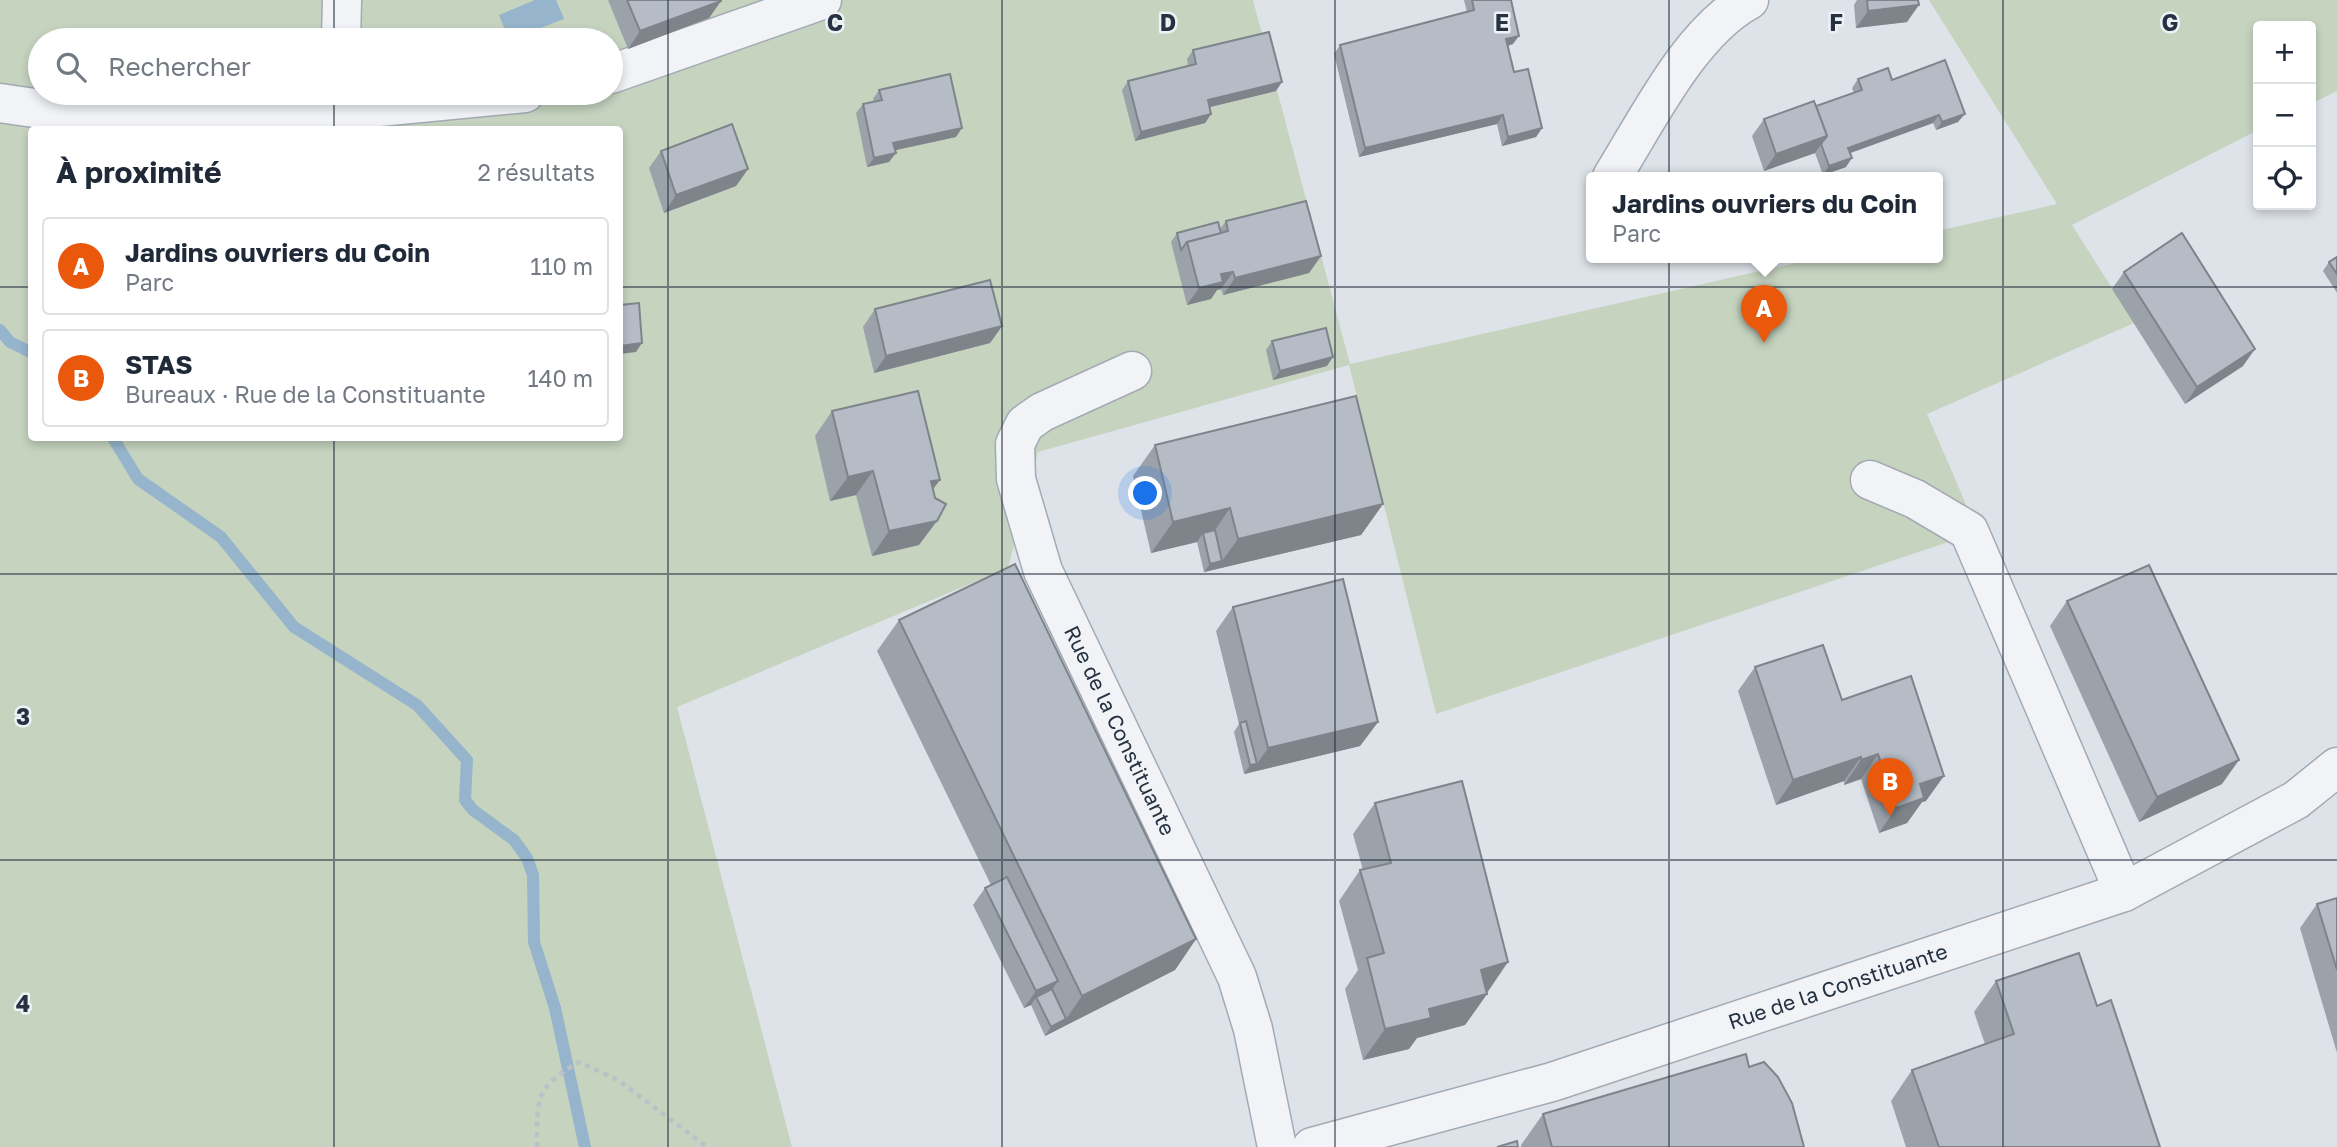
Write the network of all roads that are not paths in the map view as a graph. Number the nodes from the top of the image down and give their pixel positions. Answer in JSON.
{"nodes":[{"id":1,"x":342,"y":0,"type":"edge"},
{"id":2,"x":822,"y":0,"type":"edge"},
{"id":3,"x":1749,"y":0,"type":"edge"},
{"id":4,"x":341,"y":28,"type":"edge"},
{"id":5,"x":623,"y":70,"type":"edge"},
{"id":6,"x":0,"y":103,"type":"edge"},
{"id":7,"x":326,"y":105,"type":"edge"},
{"id":8,"x":1615,"y":172,"type":"edge"},
{"id":9,"x":1132,"y":371,"type":"dead end"},
{"id":10,"x":1870,"y":480,"type":"dead end"},
{"id":11,"x":2337,"y":767,"type":"edge"},
{"id":12,"x":2124,"y":892,"type":"junction"},
{"id":13,"x":1277,"y":1147,"type":"edge"},
{"id":14,"x":1312,"y":1147,"type":"edge"}],
"edges":[{"from":1,"to":4,"type":"street"},
{"from":2,"to":5,"type":"street"},
{"from":3,"to":8,"type":"street"},
{"from":6,"to":7,"type":"street"},
{"from":9,"to":13,"type":"street","name":"Rue de la Constituante"},
{"from":10,"to":12,"type":"street"},
{"from":11,"to":12,"type":"street","name":"Rue de la Constituante"},
{"from":12,"to":14,"type":"street","name":"Rue de la Constituante"}]}
